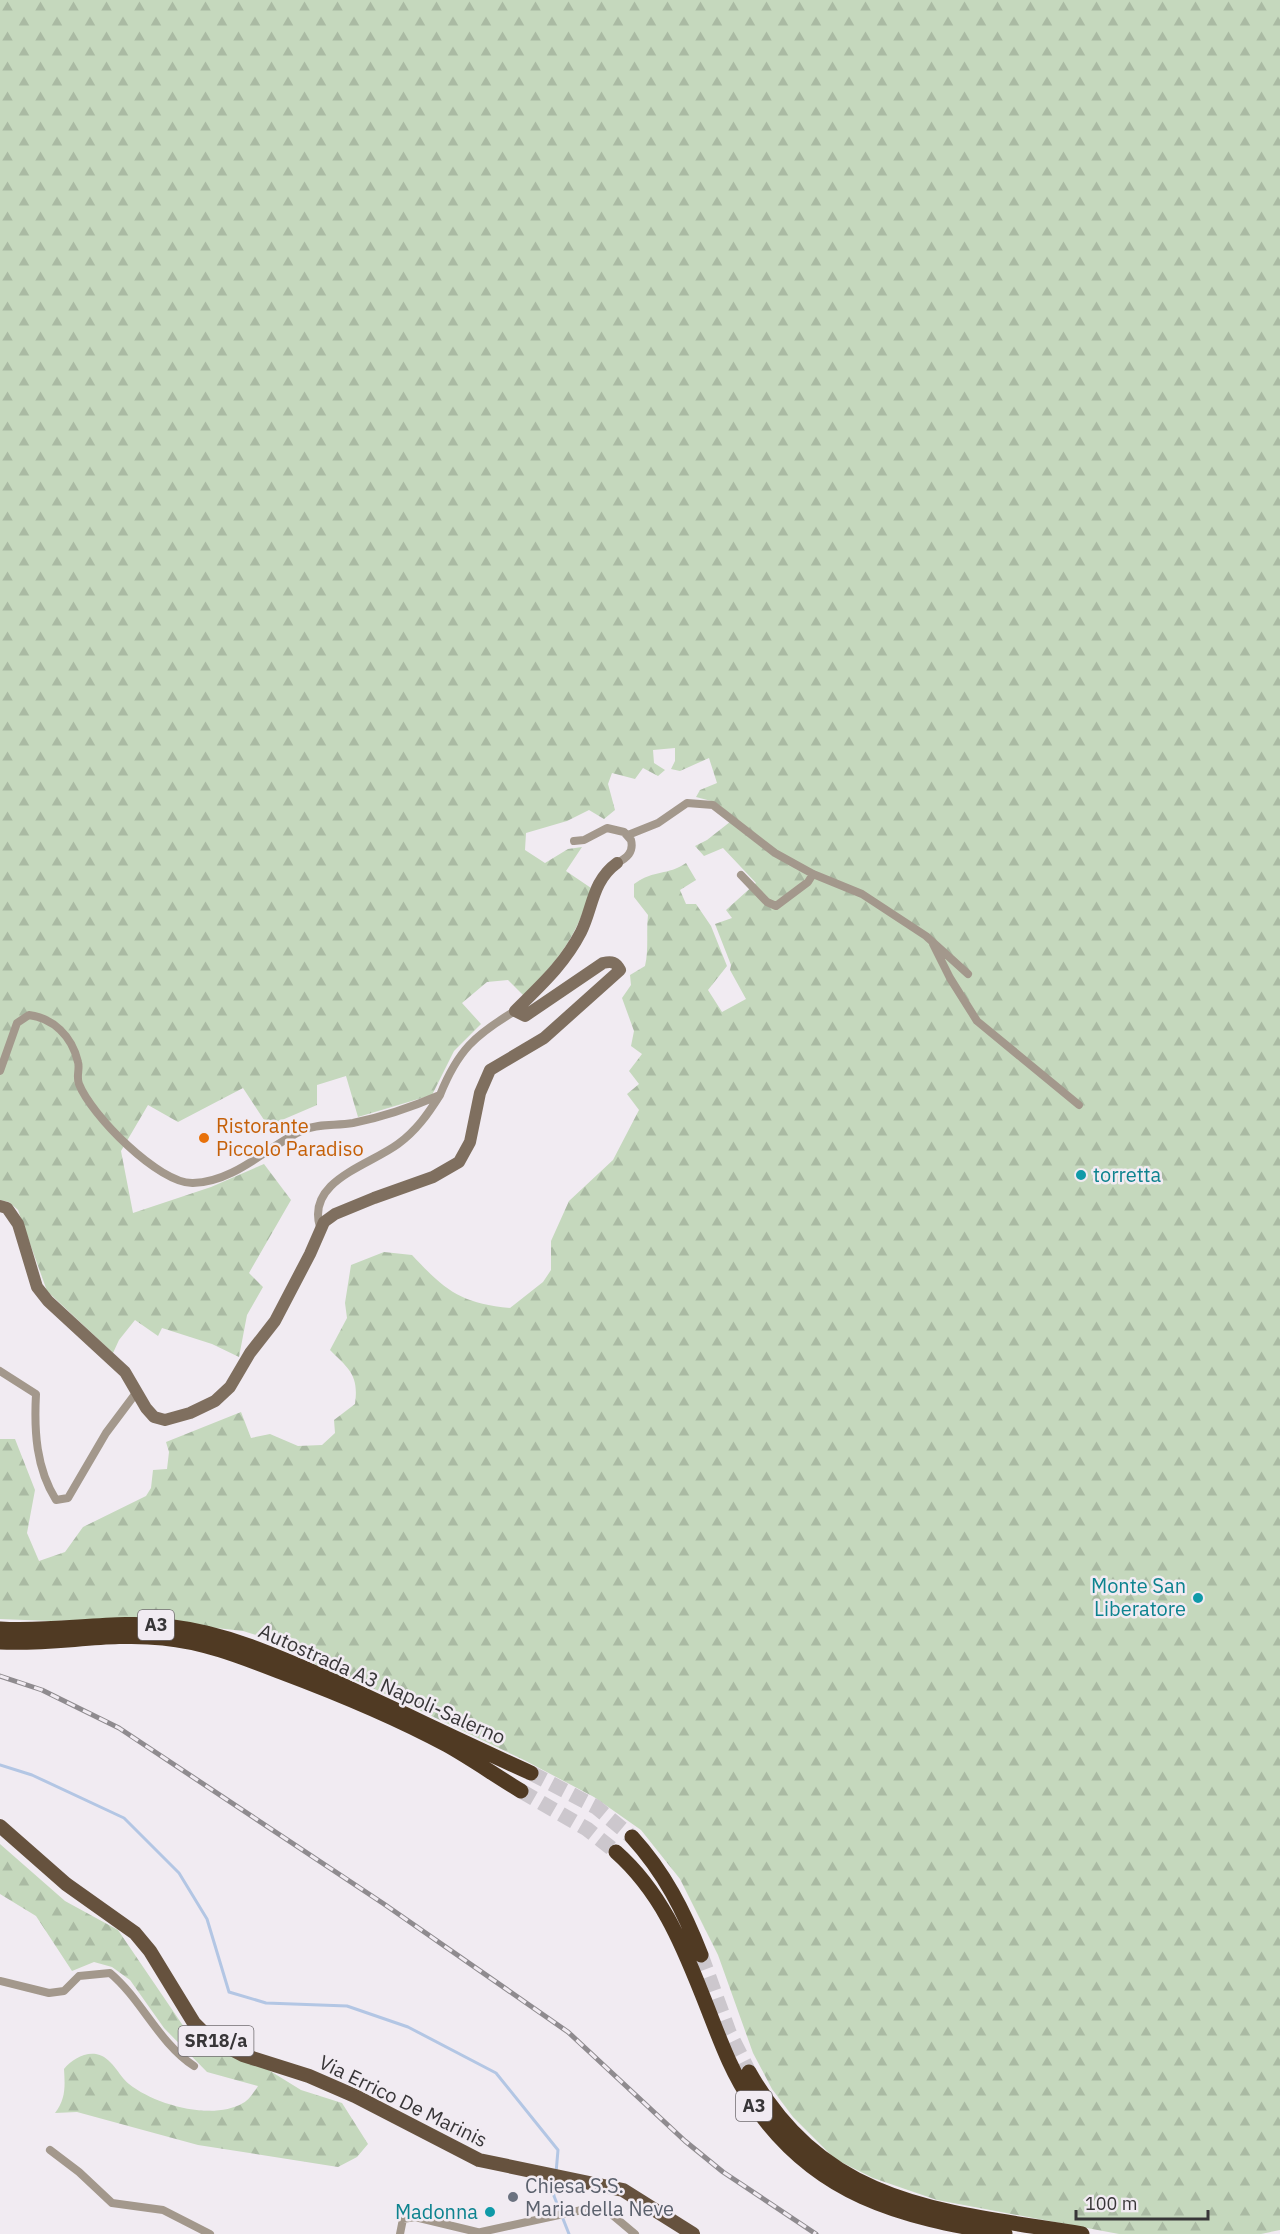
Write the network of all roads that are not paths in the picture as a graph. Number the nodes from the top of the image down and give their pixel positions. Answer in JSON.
{"nodes":[{"id":1,"x":627,"y":835,"type":"junction"},
{"id":2,"x":574,"y":842,"type":"dead end"},
{"id":3,"x":622,"y":861,"type":"joint"},
{"id":4,"x":813,"y":874,"type":"junction"},
{"id":5,"x":741,"y":875,"type":"dead end"},
{"id":6,"x":932,"y":941,"type":"junction"},
{"id":7,"x":968,"y":974,"type":"dead end"},
{"id":8,"x":515,"y":1011,"type":"junction"},
{"id":9,"x":0,"y":1071,"type":"edge"},
{"id":10,"x":440,"y":1095,"type":"junction"},
{"id":11,"x":1079,"y":1105,"type":"dead end"},
{"id":12,"x":0,"y":1206,"type":"edge"},
{"id":13,"x":320,"y":1227,"type":"junction"},
{"id":14,"x":0,"y":1371,"type":"edge"},
{"id":15,"x":136,"y":1393,"type":"junction"},
{"id":16,"x":0,"y":1629,"type":"edge"},
{"id":17,"x":0,"y":1641,"type":"edge"},
{"id":18,"x":303,"y":1674,"type":"junction"},
{"id":19,"x":451,"y":1741,"type":"junction"},
{"id":20,"x":531,"y":1773,"type":"tunnel mouth"},
{"id":21,"x":521,"y":1791,"type":"tunnel mouth"},
{"id":22,"x":0,"y":1827,"type":"edge"},
{"id":23,"x":632,"y":1837,"type":"tunnel mouth"},
{"id":24,"x":616,"y":1852,"type":"tunnel mouth"},
{"id":25,"x":701,"y":1955,"type":"tunnel mouth"},
{"id":26,"x":0,"y":1981,"type":"edge"},
{"id":27,"x":194,"y":2066,"type":"dead end"},
{"id":28,"x":748,"y":2072,"type":"tunnel mouth"},
{"id":29,"x":50,"y":2150,"type":"dead end"},
{"id":30,"x":475,"y":2233,"type":"edge"},
{"id":31,"x":210,"y":2234,"type":"edge"},
{"id":32,"x":400,"y":2234,"type":"edge"},
{"id":33,"x":635,"y":2234,"type":"edge"},
{"id":34,"x":693,"y":2234,"type":"edge"},
{"id":35,"x":1005,"y":2234,"type":"edge"},
{"id":36,"x":1082,"y":2234,"type":"edge"}],
"edges":[{"from":1,"to":2,"type":"street"},
{"from":1,"to":3,"type":"street"},
{"from":1,"to":4,"type":"street"},
{"from":3,"to":8,"type":"street"},
{"from":4,"to":5,"type":"street"},
{"from":4,"to":6,"type":"street"},
{"from":6,"to":7,"type":"street"},
{"from":6,"to":11,"type":"street"},
{"from":8,"to":10,"type":"street"},
{"from":8,"to":13,"type":"street"},
{"from":9,"to":10,"type":"street"},
{"from":10,"to":13,"type":"street"},
{"from":12,"to":15,"type":"street"},
{"from":13,"to":15,"type":"street"},
{"from":14,"to":15,"type":"street"},
{"from":16,"to":18,"type":"highway","name":"Autostrada A3 Napoli-Salerno","number":"A3"},
{"from":17,"to":18,"type":"highway","name":"Autostrada A3 Napoli-Salerno","number":"A3"},
{"from":18,"to":19,"type":"highway","name":"Autostrada A3 Napoli-Salerno","number":"A3"},
{"from":19,"to":20,"type":"highway","name":"Autostrada A3 Napoli-Salerno","number":"A3"},
{"from":19,"to":21,"type":"highway","name":"Autostrada A3 Napoli-Salerno","number":"A3"},
{"from":22,"to":34,"type":"main road","name":"Via Errico De Marinis","number":"SR18/a"},
{"from":23,"to":25,"type":"highway"},
{"from":24,"to":35,"type":"highway","number":"A3"},
{"from":26,"to":27,"type":"street"},
{"from":28,"to":36,"type":"highway","number":"A3"},
{"from":29,"to":31,"type":"street"},
{"from":30,"to":32,"type":"street"},
{"from":30,"to":33,"type":"street"}]}
